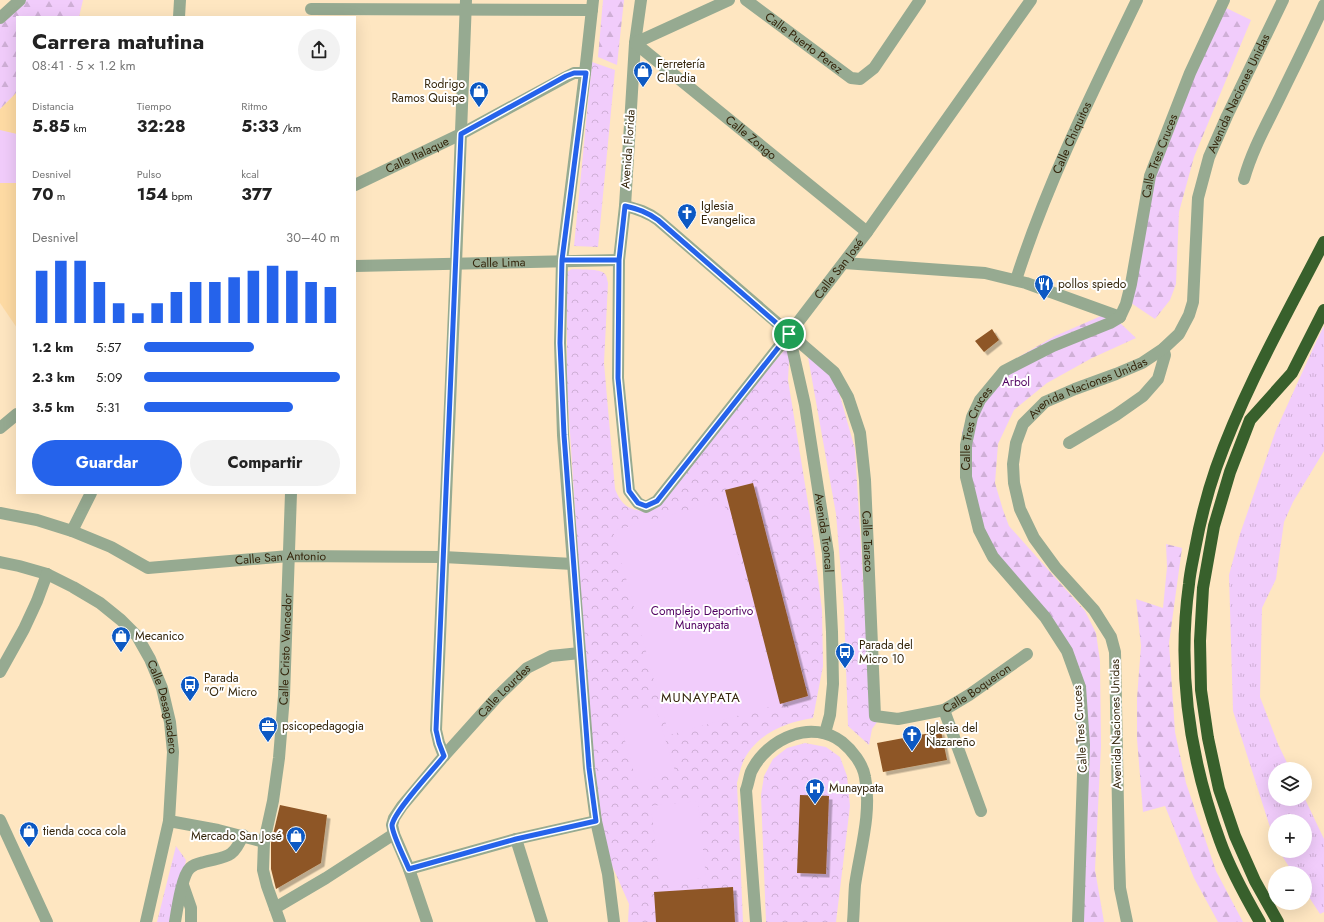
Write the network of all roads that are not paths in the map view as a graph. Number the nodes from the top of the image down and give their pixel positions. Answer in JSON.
{"nodes":[{"id":1,"x":20,"y":0,"type":"edge"},
{"id":2,"x":180,"y":0,"type":"edge"},
{"id":3,"x":641,"y":0,"type":"edge"},
{"id":4,"x":729,"y":0,"type":"edge"},
{"id":5,"x":746,"y":0,"type":"edge"},
{"id":6,"x":920,"y":0,"type":"edge"},
{"id":7,"x":1031,"y":0,"type":"edge"},
{"id":8,"x":1137,"y":0,"type":"edge"},
{"id":9,"x":1224,"y":0,"type":"edge"},
{"id":10,"x":1283,"y":0,"type":"edge"},
{"id":11,"x":466,"y":5,"type":"edge"},
{"id":12,"x":592,"y":5,"type":"edge"},
{"id":13,"x":1324,"y":5,"type":"edge"},
{"id":14,"x":311,"y":9,"type":"edge"},
{"id":15,"x":179,"y":16,"type":"edge"},
{"id":16,"x":0,"y":18,"type":"edge"},
{"id":17,"x":636,"y":43,"type":"junction"},
{"id":18,"x":586,"y":73,"type":"junction"},
{"id":19,"x":461,"y":134,"type":"junction"},
{"id":20,"x":1244,"y":179,"type":"dead end"},
{"id":21,"x":356,"y":185,"type":"edge"},
{"id":22,"x":625,"y":206,"type":"junction"},
{"id":23,"x":867,"y":232,"type":"junction"},
{"id":24,"x":1324,"y":242,"type":"edge"},
{"id":25,"x":562,"y":260,"type":"junction"},
{"id":26,"x":619,"y":260,"type":"junction"},
{"id":27,"x":844,"y":262,"type":"junction"},
{"id":28,"x":456,"y":264,"type":"junction"},
{"id":29,"x":356,"y":266,"type":"edge"},
{"id":30,"x":1016,"y":280,"type":"junction"},
{"id":31,"x":1324,"y":310,"type":"edge"},
{"id":32,"x":1120,"y":317,"type":"junction"},
{"id":33,"x":789,"y":334,"type":"junction"},
{"id":34,"x":1163,"y":349,"type":"junction"},
{"id":35,"x":16,"y":415,"type":"edge"},
{"id":36,"x":0,"y":428,"type":"edge"},
{"id":37,"x":1069,"y":444,"type":"dead end"},
{"id":38,"x":629,"y":491,"type":"joint"},
{"id":39,"x":90,"y":494,"type":"edge"},
{"id":40,"x":291,"y":494,"type":"edge"},
{"id":41,"x":0,"y":513,"type":"edge"},
{"id":42,"x":72,"y":531,"type":"junction"},
{"id":43,"x":289,"y":556,"type":"junction"},
{"id":44,"x":443,"y":557,"type":"junction"},
{"id":45,"x":0,"y":562,"type":"edge"},
{"id":46,"x":573,"y":564,"type":"junction"},
{"id":47,"x":47,"y":574,"type":"junction"},
{"id":48,"x":580,"y":653,"type":"junction"},
{"id":49,"x":1027,"y":654,"type":"dead end"},
{"id":50,"x":0,"y":672,"type":"edge"},
{"id":51,"x":944,"y":710,"type":"junction"},
{"id":52,"x":875,"y":716,"type":"joint"},
{"id":53,"x":825,"y":733,"type":"junction"},
{"id":54,"x":444,"y":756,"type":"junction"},
{"id":55,"x":981,"y":811,"type":"dead end"},
{"id":56,"x":0,"y":820,"type":"edge"},
{"id":57,"x":169,"y":821,"type":"junction"},
{"id":58,"x":596,"y":821,"type":"junction"},
{"id":59,"x":394,"y":834,"type":"junction"},
{"id":60,"x":243,"y":835,"type":"junction"},
{"id":61,"x":516,"y":839,"type":"junction"},
{"id":62,"x":264,"y":842,"type":"junction"},
{"id":63,"x":409,"y":869,"type":"junction"},
{"id":64,"x":182,"y":884,"type":"junction"},
{"id":65,"x":275,"y":908,"type":"junction"},
{"id":66,"x":47,"y":922,"type":"edge"},
{"id":67,"x":146,"y":922,"type":"edge"},
{"id":68,"x":175,"y":922,"type":"edge"},
{"id":69,"x":191,"y":922,"type":"edge"},
{"id":70,"x":280,"y":922,"type":"edge"},
{"id":71,"x":427,"y":922,"type":"edge"},
{"id":72,"x":542,"y":922,"type":"edge"},
{"id":73,"x":614,"y":922,"type":"edge"},
{"id":74,"x":756,"y":922,"type":"edge"},
{"id":75,"x":853,"y":922,"type":"edge"},
{"id":76,"x":1078,"y":922,"type":"edge"},
{"id":77,"x":1127,"y":922,"type":"edge"},
{"id":78,"x":1260,"y":922,"type":"edge"},
{"id":79,"x":1278,"y":922,"type":"edge"}],
"edges":[{"from":1,"to":16,"type":"street"},
{"from":2,"to":15,"type":"street"},
{"from":3,"to":17,"type":"street","name":"Avenida Florida"},
{"from":4,"to":17,"type":"street"},
{"from":5,"to":6,"type":"street","name":"Calle Puerto Perez"},
{"from":7,"to":23,"type":"street","name":"Calle San José"},
{"from":8,"to":30,"type":"street","name":"Calle Chiquitos"},
{"from":9,"to":32,"type":"street","name":"Calle Tres Cruces"},
{"from":10,"to":34,"type":"street","name":"Avenida Naciones Unidas"},
{"from":11,"to":12,"type":"street"},
{"from":11,"to":14,"type":"street"},
{"from":11,"to":19,"type":"street"},
{"from":12,"to":18,"type":"street"},
{"from":13,"to":20,"type":"street"},
{"from":17,"to":22,"type":"street","name":"Avenida Florida"},
{"from":17,"to":23,"type":"street","name":"Calle Zongo"},
{"from":18,"to":19,"type":"street","name":"Calle Italaque"},
{"from":18,"to":25,"type":"street"},
{"from":19,"to":21,"type":"street","name":"Calle Italaque"},
{"from":19,"to":28,"type":"street"},
{"from":22,"to":26,"type":"street","name":"Avenida Florida"},
{"from":22,"to":33,"type":"street"},
{"from":23,"to":27,"type":"street","name":"Calle San José"},
{"from":24,"to":78,"type":"highway"},
{"from":25,"to":26,"type":"street","name":"Calle Lima"},
{"from":25,"to":28,"type":"street","name":"Calle Lima"},
{"from":25,"to":46,"type":"street"},
{"from":26,"to":38,"type":"street","name":"Avenida Florida"},
{"from":27,"to":30,"type":"street"},
{"from":27,"to":33,"type":"street","name":"Calle San José"},
{"from":28,"to":29,"type":"street","name":"Calle Lima"},
{"from":28,"to":44,"type":"street"},
{"from":30,"to":32,"type":"street"},
{"from":31,"to":79,"type":"highway"},
{"from":32,"to":76,"type":"street","name":"Calle Tres Cruces"},
{"from":33,"to":38,"type":"street","name":"Calle San José"},
{"from":33,"to":52,"type":"street","name":"Calle Taraco"},
{"from":33,"to":53,"type":"street","name":"Avenida Troncal"},
{"from":34,"to":37,"type":"street"},
{"from":34,"to":77,"type":"street","name":"Avenida Naciones Unidas"},
{"from":35,"to":36,"type":"street"},
{"from":39,"to":42,"type":"street"},
{"from":40,"to":43,"type":"street","name":"Calle Cristo Vencedor"},
{"from":41,"to":42,"type":"street","name":"Calle San Antonio"},
{"from":42,"to":43,"type":"street","name":"Calle San Antonio"},
{"from":43,"to":44,"type":"street","name":"Calle San Antonio"},
{"from":43,"to":62,"type":"street","name":"Calle Cristo Vencedor"},
{"from":44,"to":46,"type":"street","name":"Calle San Antonio"},
{"from":44,"to":54,"type":"street"},
{"from":45,"to":47,"type":"street","name":"Calle Desaguadero"},
{"from":46,"to":48,"type":"street"},
{"from":47,"to":50,"type":"street"},
{"from":47,"to":57,"type":"street","name":"Calle Desaguadero"},
{"from":48,"to":54,"type":"street","name":"Calle Lourdes"},
{"from":48,"to":58,"type":"street"},
{"from":49,"to":51,"type":"street","name":"Calle Boqueron"},
{"from":51,"to":52,"type":"street","name":"Calle Boqueron"},
{"from":51,"to":55,"type":"street"},
{"from":53,"to":74,"type":"street"},
{"from":53,"to":75,"type":"street"},
{"from":54,"to":59,"type":"street","name":"Calle Lourdes"},
{"from":56,"to":66,"type":"street"},
{"from":57,"to":60,"type":"street"},
{"from":57,"to":67,"type":"street","name":"Calle Desaguadero"},
{"from":58,"to":61,"type":"street"},
{"from":58,"to":73,"type":"street"},
{"from":59,"to":63,"type":"street","name":"Calle Lourdes"},
{"from":59,"to":65,"type":"street"},
{"from":60,"to":62,"type":"street"},
{"from":60,"to":64,"type":"street"},
{"from":61,"to":63,"type":"street"},
{"from":61,"to":72,"type":"street"},
{"from":62,"to":65,"type":"street","name":"Calle Cristo Vencedor"},
{"from":63,"to":71,"type":"street","name":"Calle Lourdes"},
{"from":64,"to":68,"type":"street"},
{"from":64,"to":69,"type":"street"},
{"from":65,"to":70,"type":"street","name":"Calle Cristo Vencedor"}]}
